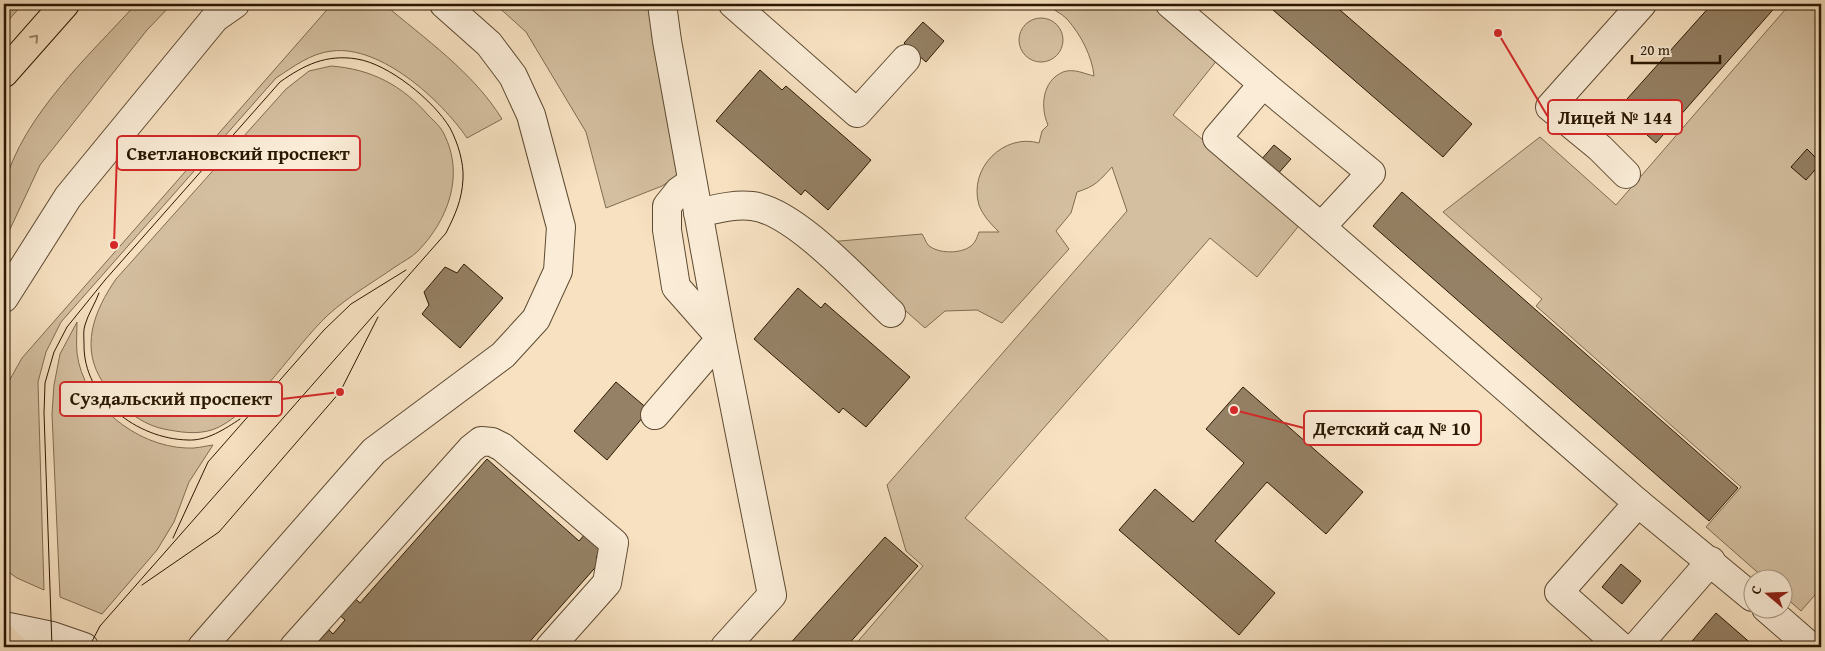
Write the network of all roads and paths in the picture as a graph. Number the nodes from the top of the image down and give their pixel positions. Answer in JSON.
{"nodes":[{"id":1,"x":65,"y":4,"type":"edge"},
{"id":2,"x":235,"y":4,"type":"edge"},
{"id":3,"x":444,"y":4,"type":"edge"},
{"id":4,"x":733,"y":4,"type":"edge"},
{"id":5,"x":1170,"y":4,"type":"edge"},
{"id":6,"x":1642,"y":4,"type":"edge"},
{"id":7,"x":664,"y":5,"type":"edge"},
{"id":8,"x":906,"y":59,"type":"dead end"},
{"id":9,"x":4,"y":73,"type":"edge"},
{"id":10,"x":1263,"y":84,"type":"junction"},
{"id":11,"x":1626,"y":174,"type":"dead end"},
{"id":12,"x":692,"y":182,"type":"junction"},
{"id":13,"x":698,"y":213,"type":"junction"},
{"id":14,"x":1321,"y":227,"type":"junction"},
{"id":15,"x":4,"y":298,"type":"edge"},
{"id":16,"x":891,"y":313,"type":"dead end"},
{"id":17,"x":721,"y":338,"type":"junction"},
{"id":18,"x":655,"y":415,"type":"dead end"},
{"id":19,"x":1638,"y":503,"type":"junction"},
{"id":20,"x":1711,"y":561,"type":"junction"},
{"id":21,"x":1742,"y":588,"type":"edge"},
{"id":22,"x":1778,"y":618,"type":"edge"},
{"id":23,"x":4,"y":626,"type":"edge"},
{"id":24,"x":4,"y":639,"type":"edge"},
{"id":25,"x":12,"y":647,"type":"edge"},
{"id":26,"x":84,"y":647,"type":"edge"},
{"id":27,"x":202,"y":647,"type":"edge"},
{"id":28,"x":294,"y":647,"type":"edge"},
{"id":29,"x":550,"y":647,"type":"edge"},
{"id":30,"x":725,"y":647,"type":"edge"},
{"id":31,"x":1621,"y":647,"type":"edge"},
{"id":32,"x":1636,"y":647,"type":"edge"},
{"id":33,"x":1811,"y":647,"type":"edge"}],
"edges":[{"from":9,"to":1,"type":"main road","one_way":true},
{"from":2,"to":15,"type":"street"},
{"from":3,"to":27,"type":"street"},
{"from":4,"to":8,"type":"street"},
{"from":5,"to":10,"type":"street"},
{"from":6,"to":11,"type":"street"},
{"from":7,"to":12,"type":"street"},
{"from":10,"to":14,"type":"street"},
{"from":10,"to":14,"type":"street"},
{"from":12,"to":13,"type":"street"},
{"from":12,"to":17,"type":"street"},
{"from":13,"to":16,"type":"street"},
{"from":13,"to":17,"type":"street"},
{"from":14,"to":19,"type":"street"},
{"from":17,"to":18,"type":"street"},
{"from":17,"to":30,"type":"street"},
{"from":19,"to":20,"type":"street"},
{"from":19,"to":31,"type":"street"},
{"from":20,"to":21,"type":"street"},
{"from":20,"to":32,"type":"street"},
{"from":22,"to":33,"type":"street"},
{"from":23,"to":26,"type":"street"},
{"from":24,"to":25,"type":"main road"},
{"from":28,"to":29,"type":"street"}]}
